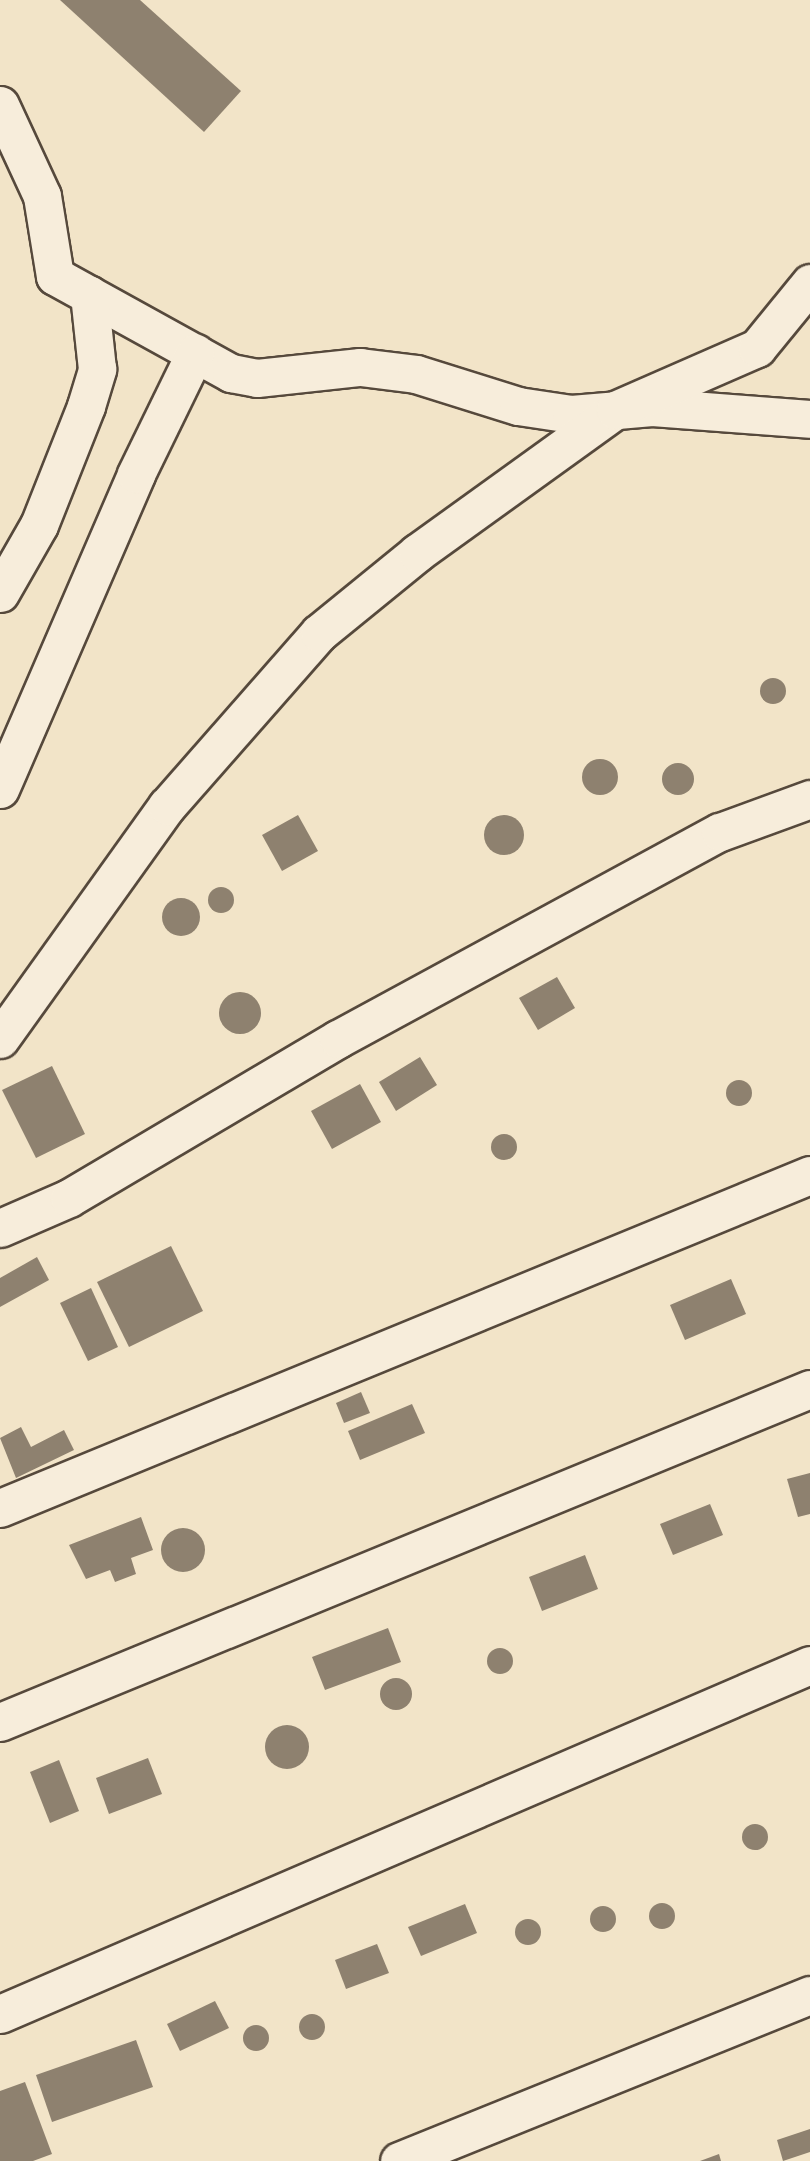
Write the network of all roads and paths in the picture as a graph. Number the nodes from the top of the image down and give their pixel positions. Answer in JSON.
{"nodes":[{"id":1,"x":0,"y":105,"type":"edge"},
{"id":2,"x":810,"y":283,"type":"edge"},
{"id":3,"x":89,"y":295,"type":"junction"},
{"id":4,"x":195,"y":353,"type":"junction"},
{"id":5,"x":615,"y":410,"type":"junction"},
{"id":6,"x":810,"y":419,"type":"edge"},
{"id":7,"x":0,"y":593,"type":"edge"},
{"id":8,"x":0,"y":789,"type":"edge"},
{"id":9,"x":810,"y":799,"type":"edge"},
{"id":10,"x":0,"y":1039,"type":"edge"},
{"id":11,"x":810,"y":1175,"type":"edge"},
{"id":12,"x":0,"y":1227,"type":"edge"},
{"id":13,"x":810,"y":1389,"type":"edge"},
{"id":14,"x":0,"y":1507,"type":"edge"},
{"id":15,"x":810,"y":1665,"type":"edge"},
{"id":16,"x":0,"y":1722,"type":"edge"},
{"id":17,"x":810,"y":1995,"type":"edge"},
{"id":18,"x":0,"y":2014,"type":"edge"},
{"id":19,"x":398,"y":2161,"type":"edge"}],
"edges":[{"from":1,"to":3,"type":"street"},
{"from":2,"to":5,"type":"street"},
{"from":3,"to":4,"type":"street"},
{"from":3,"to":7,"type":"street"},
{"from":4,"to":5,"type":"street"},
{"from":4,"to":8,"type":"street"},
{"from":5,"to":6,"type":"street"},
{"from":5,"to":10,"type":"street"},
{"from":9,"to":12,"type":"street"},
{"from":11,"to":14,"type":"street"},
{"from":13,"to":16,"type":"street"},
{"from":15,"to":18,"type":"street"},
{"from":17,"to":19,"type":"street"}]}
